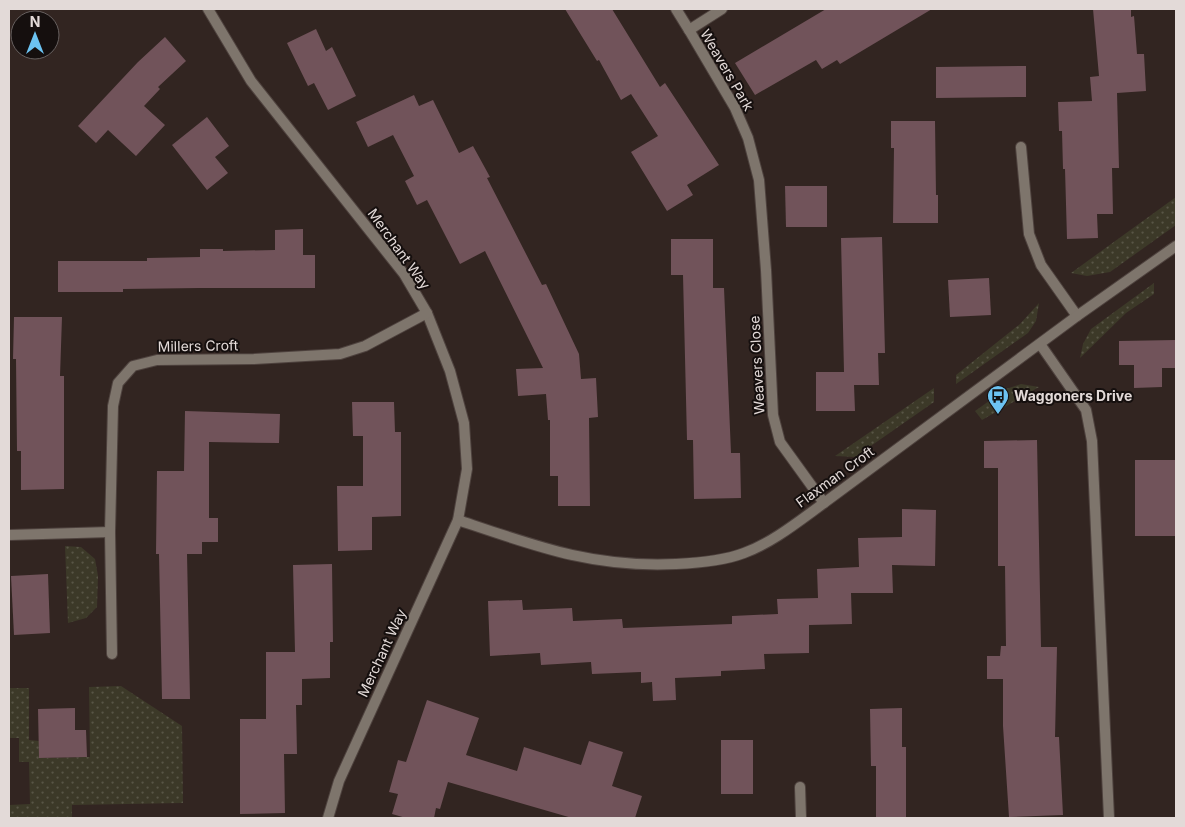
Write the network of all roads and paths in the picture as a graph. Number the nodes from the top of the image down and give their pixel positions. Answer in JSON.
{"nodes":[{"id":1,"x":208,"y":9,"type":"edge"},
{"id":2,"x":676,"y":9,"type":"edge"},
{"id":3,"x":722,"y":9,"type":"edge"},
{"id":4,"x":689,"y":30,"type":"junction"},
{"id":5,"x":1021,"y":147,"type":"dead end"},
{"id":6,"x":1176,"y":246,"type":"edge"},
{"id":7,"x":766,"y":270,"type":"joint"},
{"id":8,"x":427,"y":313,"type":"junction"},
{"id":9,"x":1077,"y":316,"type":"junction"},
{"id":10,"x":1040,"y":344,"type":"junction"},
{"id":11,"x":824,"y":503,"type":"junction"},
{"id":12,"x":458,"y":520,"type":"junction"},
{"id":13,"x":110,"y":532,"type":"junction"},
{"id":14,"x":9,"y":535,"type":"edge"},
{"id":15,"x":112,"y":654,"type":"dead end"},
{"id":16,"x":800,"y":787,"type":"dead end"},
{"id":17,"x":328,"y":818,"type":"edge"},
{"id":18,"x":801,"y":818,"type":"edge"},
{"id":19,"x":1109,"y":818,"type":"edge"}],
"edges":[{"from":1,"to":8,"type":"street","name":"Merchant Way"},
{"from":2,"to":4,"type":"street","name":"Weavers Park"},
{"from":3,"to":4,"type":"street","name":"Weavers Park"},
{"from":4,"to":7,"type":"street","name":"Weavers Park"},
{"from":5,"to":9,"type":"street"},
{"from":6,"to":9,"type":"street","name":"Flaxman Croft"},
{"from":7,"to":11,"type":"street","name":"Weavers Close"},
{"from":8,"to":12,"type":"street","name":"Merchant Way"},
{"from":8,"to":13,"type":"street","name":"Millers Croft"},
{"from":9,"to":10,"type":"street","name":"Flaxman Croft"},
{"from":10,"to":11,"type":"street","name":"Flaxman Croft"},
{"from":10,"to":19,"type":"street"},
{"from":11,"to":12,"type":"street","name":"Flaxman Croft"},
{"from":12,"to":17,"type":"street","name":"Merchant Way"},
{"from":13,"to":14,"type":"street"},
{"from":13,"to":15,"type":"street","name":"Millers Croft"},
{"from":16,"to":18,"type":"street"}]}
